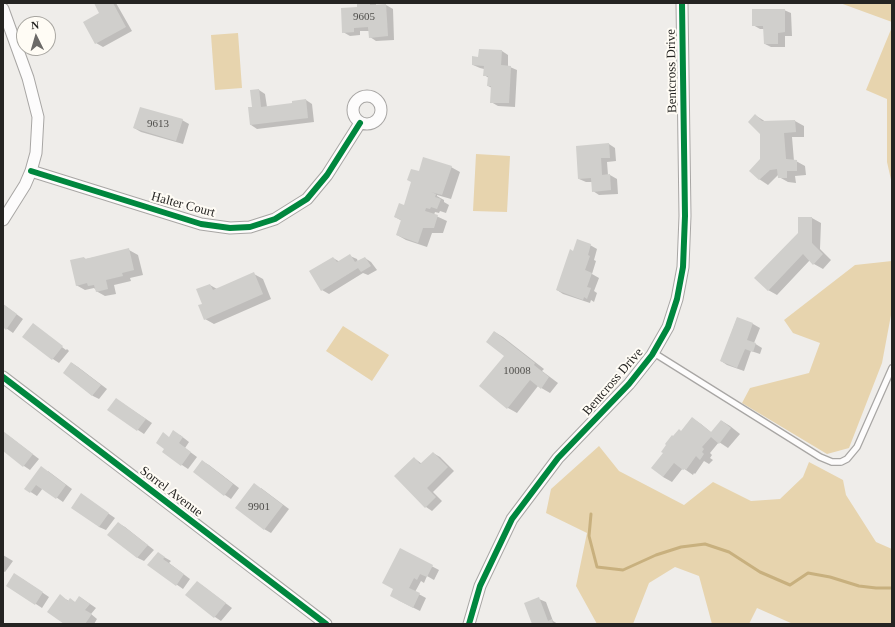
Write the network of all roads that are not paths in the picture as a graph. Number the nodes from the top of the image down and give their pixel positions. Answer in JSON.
{"nodes":[{"id":1,"x":682,"y":3,"type":"edge"},
{"id":2,"x":3,"y":9,"type":"edge"},
{"id":3,"x":360,"y":123,"type":"dead end"},
{"id":4,"x":31,"y":171,"type":"junction"},
{"id":5,"x":3,"y":220,"type":"edge"},
{"id":6,"x":654,"y":353,"type":"junction"},
{"id":7,"x":892,"y":368,"type":"edge"},
{"id":8,"x":3,"y":377,"type":"edge"},
{"id":9,"x":326,"y":624,"type":"edge"},
{"id":10,"x":469,"y":624,"type":"edge"}],
"edges":[{"from":1,"to":6,"type":"street","name":"Bentcross Drive"},
{"from":2,"to":4,"type":"street"},
{"from":3,"to":4,"type":"street","name":"Halter Court"},
{"from":4,"to":5,"type":"street"},
{"from":6,"to":7,"type":"lane"},
{"from":6,"to":10,"type":"street","name":"Bentcross Drive"},
{"from":8,"to":9,"type":"street","name":"Sorrel Avenue"}]}
